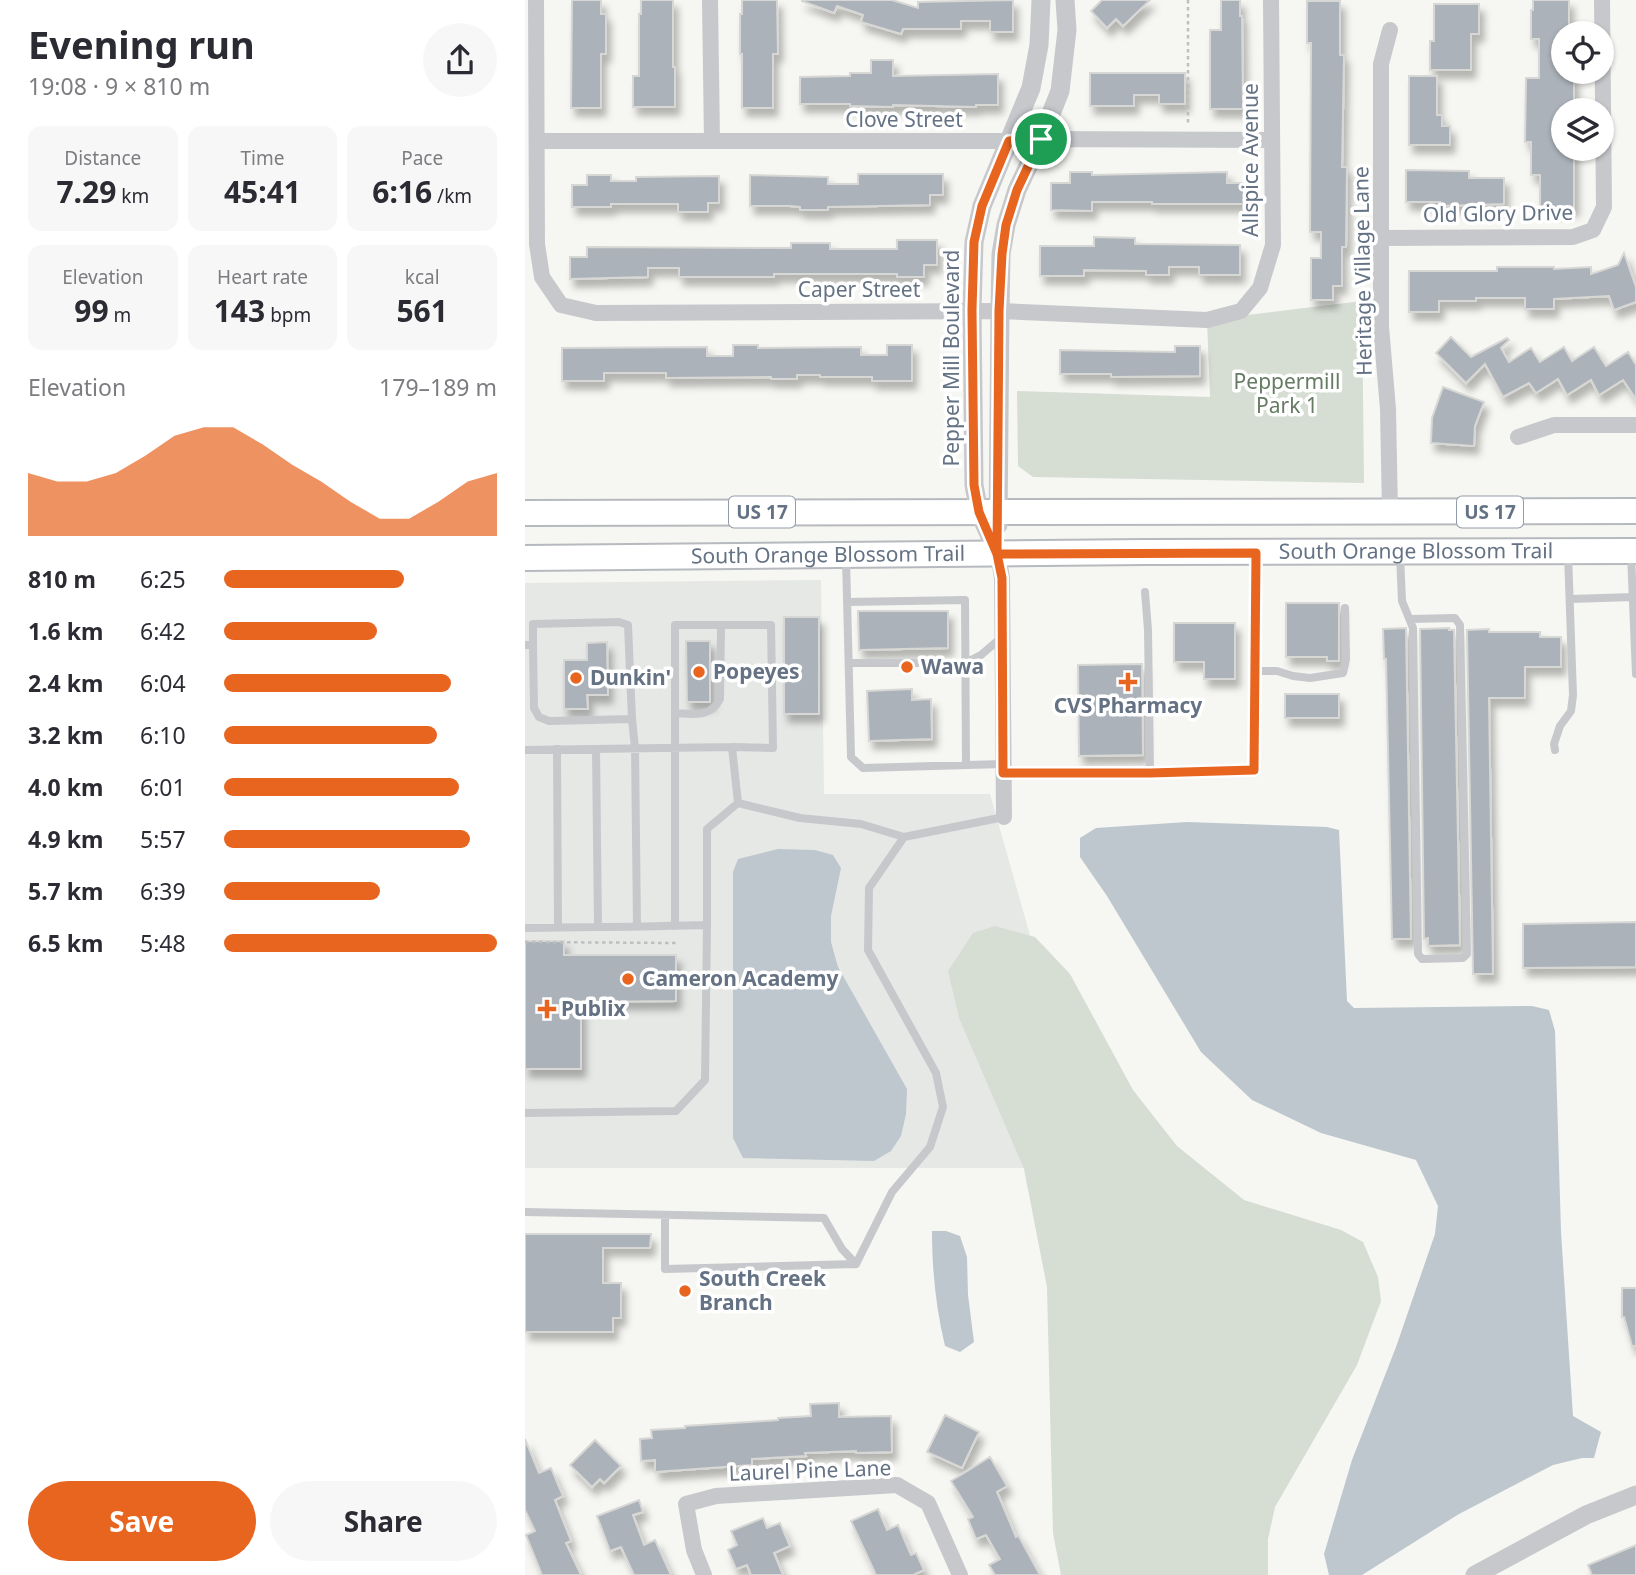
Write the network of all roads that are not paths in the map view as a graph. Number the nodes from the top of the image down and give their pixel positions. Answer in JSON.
{"nodes":[{"id":1,"x":536,"y":0,"type":"edge"},
{"id":2,"x":710,"y":0,"type":"edge"},
{"id":3,"x":1041,"y":0,"type":"edge"},
{"id":4,"x":1065,"y":0,"type":"edge"},
{"id":5,"x":1271,"y":0,"type":"edge"},
{"id":6,"x":1602,"y":0,"type":"edge"},
{"id":7,"x":1390,"y":30,"type":"dead end"},
{"id":8,"x":1041,"y":139,"type":"junction"},
{"id":9,"x":1271,"y":140,"type":"junction"},
{"id":10,"x":537,"y":141,"type":"junction"},
{"id":11,"x":712,"y":141,"type":"junction"},
{"id":12,"x":1009,"y":141,"type":"junction"},
{"id":13,"x":1381,"y":238,"type":"junction"},
{"id":14,"x":972,"y":310,"type":"junction"},
{"id":15,"x":999,"y":311,"type":"junction"},
{"id":16,"x":1241,"y":311,"type":"joint"},
{"id":17,"x":1636,"y":425,"type":"edge"},
{"id":18,"x":1518,"y":437,"type":"dead end"},
{"id":19,"x":1624,"y":511,"type":"edge"},
{"id":20,"x":989,"y":512,"type":"junction"},
{"id":21,"x":1390,"y":512,"type":"junction"},
{"id":22,"x":525,"y":513,"type":"edge"},
{"id":23,"x":1634,"y":549,"type":"edge"},
{"id":24,"x":1568,"y":551,"type":"junction"},
{"id":25,"x":1400,"y":552,"type":"junction"},
{"id":26,"x":1256,"y":553,"type":"junction"},
{"id":27,"x":997,"y":554,"type":"junction"},
{"id":28,"x":846,"y":555,"type":"junction"},
{"id":29,"x":529,"y":560,"type":"edge"},
{"id":30,"x":1145,"y":592,"type":"dead end"},
{"id":31,"x":1633,"y":597,"type":"junction"},
{"id":32,"x":1570,"y":599,"type":"junction"},
{"id":33,"x":847,"y":602,"type":"junction"},
{"id":34,"x":1345,"y":608,"type":"dead end"},
{"id":35,"x":1410,"y":619,"type":"junction"},
{"id":36,"x":720,"y":625,"type":"junction"},
{"id":37,"x":1003,"y":637,"type":"junction"},
{"id":38,"x":529,"y":645,"type":"edge"},
{"id":39,"x":849,"y":663,"type":"junction"},
{"id":40,"x":965,"y":663,"type":"junction"},
{"id":41,"x":1255,"y":671,"type":"junction"},
{"id":42,"x":1636,"y":674,"type":"edge"},
{"id":43,"x":676,"y":713,"type":"junction"},
{"id":44,"x":632,"y":719,"type":"junction"},
{"id":45,"x":732,"y":747,"type":"junction"},
{"id":46,"x":635,"y":748,"type":"junction"},
{"id":47,"x":676,"y":748,"type":"junction"},
{"id":48,"x":557,"y":749,"type":"junction"},
{"id":49,"x":596,"y":749,"type":"junction"},
{"id":50,"x":525,"y":750,"type":"edge"},
{"id":51,"x":1555,"y":750,"type":"dead end"},
{"id":52,"x":967,"y":765,"type":"junction"},
{"id":53,"x":1003,"y":769,"type":"junction"},
{"id":54,"x":1150,"y":773,"type":"junction"},
{"id":55,"x":738,"y":803,"type":"junction"},
{"id":56,"x":1004,"y":817,"type":"joint"},
{"id":57,"x":904,"y":837,"type":"junction"},
{"id":58,"x":707,"y":925,"type":"junction"},
{"id":59,"x":637,"y":926,"type":"junction"},
{"id":60,"x":675,"y":926,"type":"junction"},
{"id":61,"x":558,"y":927,"type":"junction"},
{"id":62,"x":598,"y":927,"type":"junction"},
{"id":63,"x":525,"y":928,"type":"edge"},
{"id":64,"x":525,"y":1113,"type":"edge"},
{"id":65,"x":525,"y":1212,"type":"edge"},
{"id":66,"x":665,"y":1215,"type":"junction"},
{"id":67,"x":856,"y":1264,"type":"junction"},
{"id":68,"x":1636,"y":1495,"type":"edge"},
{"id":69,"x":704,"y":1575,"type":"edge"},
{"id":70,"x":960,"y":1575,"type":"edge"},
{"id":71,"x":1475,"y":1575,"type":"edge"}],
"edges":[{"from":1,"to":10,"type":"street"},
{"from":2,"to":11,"type":"street"},
{"from":3,"to":12,"type":"street","name":"Pepper Mill Boulevard"},
{"from":4,"to":8,"type":"street","name":"Pepper Mill Boulevard"},
{"from":5,"to":9,"type":"street","name":"Allspice Avenue"},
{"from":6,"to":13,"type":"street","name":"Old Glory Drive"},
{"from":7,"to":13,"type":"street","name":"Heritage Village Lane"},
{"from":8,"to":9,"type":"street","name":"Clove Street"},
{"from":8,"to":12,"type":"street","name":"Clove Street"},
{"from":8,"to":15,"type":"street","name":"Pepper Mill Boulevard"},
{"from":9,"to":16,"type":"street","name":"Allspice Avenue"},
{"from":10,"to":11,"type":"street","name":"Clove Street"},
{"from":10,"to":14,"type":"street","name":"Caper Street"},
{"from":11,"to":12,"type":"street","name":"Clove Street"},
{"from":12,"to":14,"type":"street","name":"Pepper Mill Boulevard"},
{"from":13,"to":21,"type":"street","name":"Heritage Village Lane"},
{"from":14,"to":15,"type":"street","name":"Caper Street"},
{"from":14,"to":20,"type":"street","name":"Pepper Mill Boulevard"},
{"from":15,"to":16,"type":"street","name":"Caper Street"},
{"from":15,"to":20,"type":"street","name":"Pepper Mill Boulevard"},
{"from":17,"to":18,"type":"street"},
{"from":19,"to":21,"type":"main road","name":"South Orange Blossom Trail","number":"US 17"},
{"from":19,"to":24,"type":"main road"},
{"from":20,"to":21,"type":"main road","name":"South Orange Blossom Trail","number":"US 17"},
{"from":20,"to":22,"type":"main road","name":"South Orange Blossom Trail","number":"US 17"},
{"from":20,"to":27,"type":"street","name":"Pepper Mill Boulevard"},
{"from":23,"to":24,"type":"main road","name":"South Orange Blossom Trail","number":"US 17"},
{"from":23,"to":31,"type":"lane"},
{"from":24,"to":25,"type":"main road","name":"South Orange Blossom Trail","number":"US 17"},
{"from":24,"to":32,"type":"lane"},
{"from":25,"to":26,"type":"main road","name":"South Orange Blossom Trail","number":"US 17"},
{"from":25,"to":35,"type":"lane"},
{"from":26,"to":27,"type":"main road","name":"South Orange Blossom Trail","number":"US 17"},
{"from":26,"to":41,"type":"lane"},
{"from":27,"to":28,"type":"main road","name":"South Orange Blossom Trail","number":"US 17"},
{"from":27,"to":37,"type":"street","name":"Pepper Mill Boulevard"},
{"from":28,"to":29,"type":"main road","name":"South Orange Blossom Trail","number":"US 17"},
{"from":28,"to":33,"type":"lane"},
{"from":30,"to":54,"type":"lane"},
{"from":31,"to":32,"type":"lane"},
{"from":31,"to":42,"type":"lane"},
{"from":32,"to":51,"type":"lane"},
{"from":33,"to":39,"type":"lane"},
{"from":33,"to":40,"type":"lane"},
{"from":34,"to":41,"type":"lane"},
{"from":35,"to":35,"type":"lane"},
{"from":36,"to":43,"type":"lane"},
{"from":36,"to":43,"type":"lane"},
{"from":36,"to":45,"type":"lane"},
{"from":37,"to":40,"type":"lane"},
{"from":37,"to":53,"type":"street","name":"Pepper Mill Boulevard"},
{"from":38,"to":44,"type":"lane"},
{"from":38,"to":44,"type":"lane"},
{"from":39,"to":40,"type":"lane"},
{"from":39,"to":52,"type":"lane"},
{"from":40,"to":52,"type":"lane"},
{"from":41,"to":54,"type":"lane"},
{"from":43,"to":47,"type":"lane"},
{"from":44,"to":46,"type":"lane"},
{"from":45,"to":47,"type":"lane"},
{"from":45,"to":55,"type":"lane"},
{"from":46,"to":47,"type":"lane"},
{"from":46,"to":49,"type":"lane"},
{"from":46,"to":59,"type":"lane"},
{"from":47,"to":60,"type":"lane"},
{"from":48,"to":49,"type":"lane"},
{"from":48,"to":50,"type":"lane"},
{"from":48,"to":61,"type":"lane"},
{"from":49,"to":62,"type":"lane"},
{"from":52,"to":53,"type":"lane"},
{"from":53,"to":54,"type":"lane"},
{"from":53,"to":56,"type":"street","name":"Pepper Mill Boulevard"},
{"from":55,"to":57,"type":"lane"},
{"from":55,"to":58,"type":"lane"},
{"from":56,"to":57,"type":"lane"},
{"from":57,"to":67,"type":"lane"},
{"from":58,"to":60,"type":"lane"},
{"from":58,"to":64,"type":"lane"},
{"from":59,"to":60,"type":"lane"},
{"from":59,"to":62,"type":"lane"},
{"from":61,"to":62,"type":"lane"},
{"from":61,"to":63,"type":"lane"},
{"from":65,"to":66,"type":"lane"},
{"from":66,"to":67,"type":"lane"},
{"from":66,"to":67,"type":"lane"},
{"from":68,"to":71,"type":"street"},
{"from":69,"to":70,"type":"street","name":"Laurel Pine Lane"}]}
